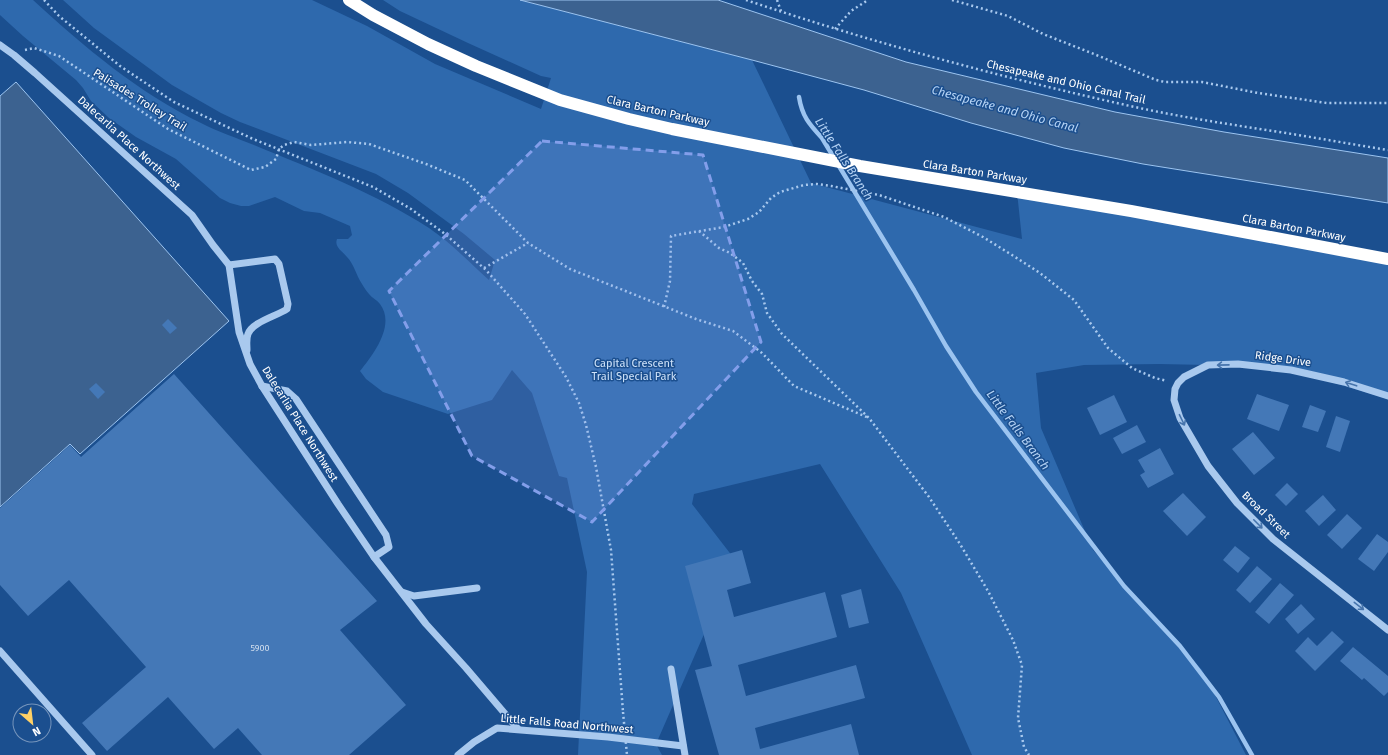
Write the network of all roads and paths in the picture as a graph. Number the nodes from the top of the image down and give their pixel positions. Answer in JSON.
{"nodes":[{"id":1,"x":44,"y":0,"type":"edge"},
{"id":2,"x":349,"y":0,"type":"edge"},
{"id":3,"x":746,"y":0,"type":"edge"},
{"id":4,"x":777,"y":0,"type":"edge"},
{"id":5,"x":868,"y":0,"type":"edge"},
{"id":6,"x":952,"y":0,"type":"edge"},
{"id":7,"x":781,"y":11,"type":"junction"},
{"id":8,"x":835,"y":29,"type":"junction"},
{"id":9,"x":0,"y":45,"type":"edge"},
{"id":10,"x":20,"y":52,"type":"dead end"},
{"id":11,"x":1388,"y":103,"type":"edge"},
{"id":12,"x":279,"y":149,"type":"junction"},
{"id":13,"x":1388,"y":150,"type":"edge"},
{"id":14,"x":698,"y":231,"type":"junction"},
{"id":15,"x":528,"y":243,"type":"junction"},
{"id":16,"x":1388,"y":259,"type":"edge"},
{"id":17,"x":229,"y":265,"type":"junction"},
{"id":18,"x":484,"y":268,"type":"junction"},
{"id":19,"x":664,"y":307,"type":"junction"},
{"id":20,"x":248,"y":358,"type":"junction"},
{"id":21,"x":1178,"y":383,"type":"junction"},
{"id":22,"x":262,"y":386,"type":"junction"},
{"id":23,"x":1388,"y":396,"type":"edge"},
{"id":24,"x":869,"y":418,"type":"junction"},
{"id":25,"x":374,"y":557,"type":"junction"},
{"id":26,"x":477,"y":588,"type":"dead end"},
{"id":27,"x":402,"y":592,"type":"junction"},
{"id":28,"x":1388,"y":630,"type":"edge"},
{"id":29,"x":0,"y":651,"type":"edge"},
{"id":30,"x":670,"y":669,"type":"dead end"},
{"id":31,"x":518,"y":729,"type":"junction"},
{"id":32,"x":683,"y":746,"type":"junction"},
{"id":33,"x":92,"y":755,"type":"edge"},
{"id":34,"x":458,"y":755,"type":"edge"},
{"id":35,"x":627,"y":755,"type":"edge"},
{"id":36,"x":685,"y":755,"type":"edge"},
{"id":37,"x":1029,"y":755,"type":"edge"}],
"edges":[{"from":1,"to":12,"type":"path"},
{"from":2,"to":16,"type":"highway","name":"Clara Barton Parkway"},
{"from":3,"to":7,"type":"path","name":"Chesapeake and Ohio Canal Trail"},
{"from":4,"to":7,"type":"path"},
{"from":5,"to":8,"type":"path"},
{"from":6,"to":11,"type":"path"},
{"from":7,"to":8,"type":"path","name":"Chesapeake and Ohio Canal Trail"},
{"from":8,"to":13,"type":"path","name":"Chesapeake and Ohio Canal Trail"},
{"from":9,"to":17,"type":"street","name":"Dalecarlia Place Northwest"},
{"from":10,"to":12,"type":"path","name":"Palisades Trolley Trail"},
{"from":12,"to":15,"type":"path"},
{"from":12,"to":18,"type":"path"},
{"from":14,"to":19,"type":"path"},
{"from":14,"to":21,"type":"path"},
{"from":14,"to":24,"type":"path"},
{"from":15,"to":18,"type":"path"},
{"from":15,"to":19,"type":"path"},
{"from":17,"to":20,"type":"street","name":"Dalecarlia Place Northwest"},
{"from":17,"to":20,"type":"street"},
{"from":18,"to":35,"type":"path","bridge":true},
{"from":19,"to":24,"type":"path"},
{"from":20,"to":22,"type":"street","name":"Dalecarlia Place Northwest"},
{"from":23,"to":21,"type":"street","name":"Ridge Drive","one_way":true},
{"from":21,"to":28,"type":"street","name":"Broad Street","one_way":true},
{"from":22,"to":25,"type":"street","name":"Dalecarlia Place Northwest"},
{"from":22,"to":25,"type":"street"},
{"from":24,"to":37,"type":"path"},
{"from":25,"to":27,"type":"street","name":"Dalecarlia Place Northwest"},
{"from":26,"to":27,"type":"street"},
{"from":27,"to":31,"type":"street","name":"Dalecarlia Place Northwest"},
{"from":29,"to":33,"type":"street"},
{"from":30,"to":32,"type":"street"},
{"from":31,"to":32,"type":"street","name":"Little Falls Road Northwest"},
{"from":31,"to":34,"type":"street","name":"Little Falls Road Northwest"},
{"from":32,"to":36,"type":"street"}]}
